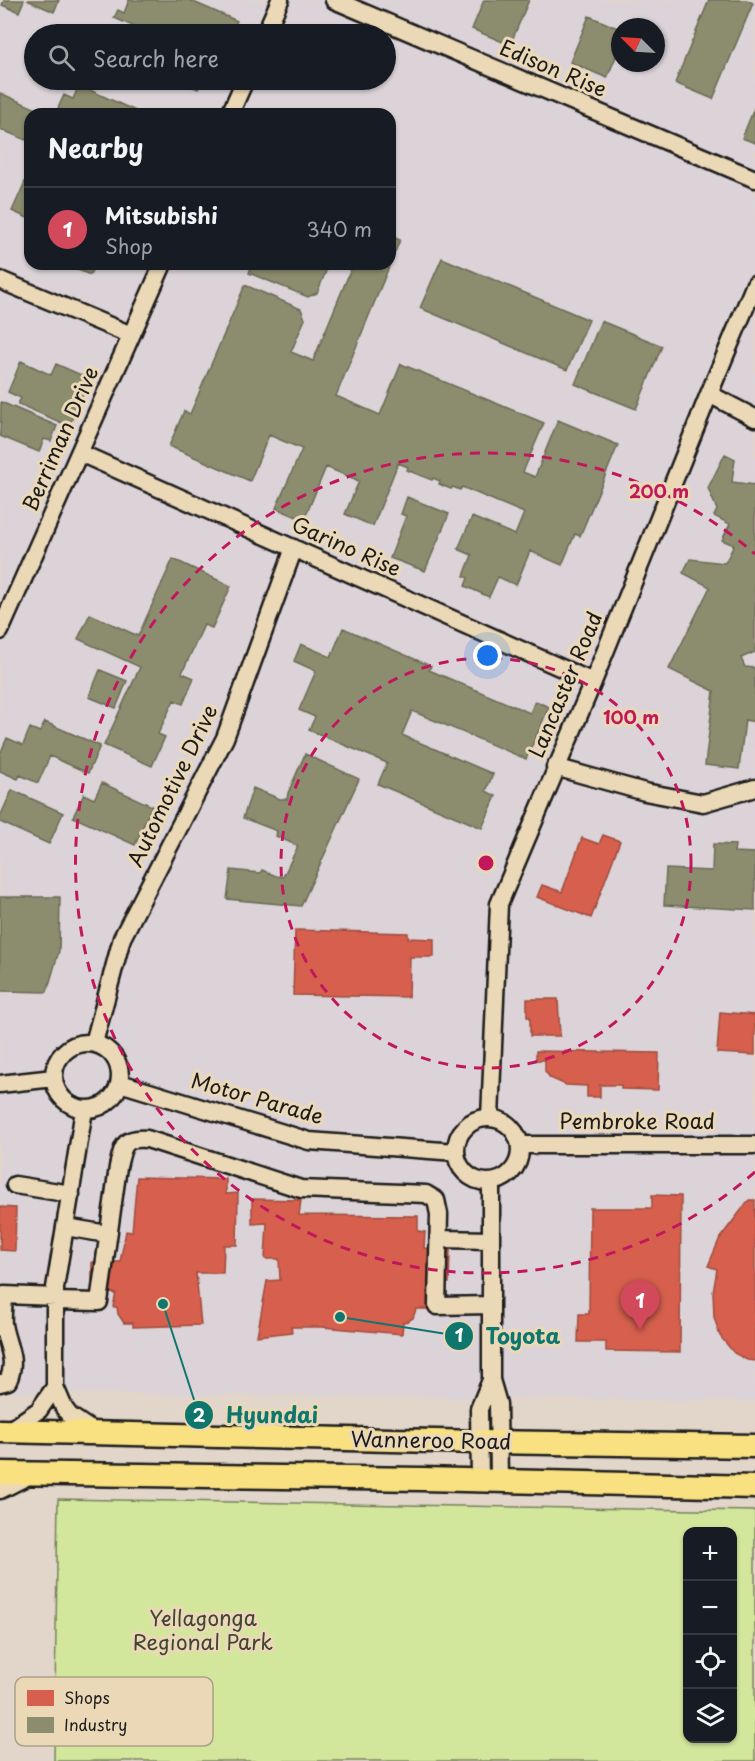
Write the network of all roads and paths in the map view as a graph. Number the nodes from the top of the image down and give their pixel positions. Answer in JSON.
{"nodes":[{"id":1,"x":280,"y":0,"type":"edge"},
{"id":2,"x":334,"y":0,"type":"edge"},
{"id":3,"x":269,"y":24,"type":"edge"},
{"id":4,"x":390,"y":24,"type":"edge"},
{"id":5,"x":396,"y":26,"type":"edge"},
{"id":6,"x":241,"y":90,"type":"edge"},
{"id":7,"x":233,"y":108,"type":"edge"},
{"id":8,"x":755,"y":179,"type":"edge"},
{"id":9,"x":160,"y":270,"type":"edge"},
{"id":10,"x":0,"y":280,"type":"edge"},
{"id":11,"x":755,"y":284,"type":"edge"},
{"id":12,"x":131,"y":335,"type":"junction"},
{"id":13,"x":709,"y":394,"type":"junction"},
{"id":14,"x":755,"y":418,"type":"edge"},
{"id":15,"x":80,"y":453,"type":"junction"},
{"id":16,"x":294,"y":548,"type":"junction"},
{"id":17,"x":0,"y":632,"type":"edge"},
{"id":18,"x":593,"y":682,"type":"junction"},
{"id":19,"x":555,"y":767,"type":"junction"},
{"id":20,"x":755,"y":788,"type":"edge"},
{"id":21,"x":94,"y":1043,"type":"junction"},
{"id":22,"x":54,"y":1078,"type":"junction"},
{"id":23,"x":120,"y":1083,"type":"junction"},
{"id":24,"x":0,"y":1084,"type":"edge"},
{"id":25,"x":84,"y":1110,"type":"junction"},
{"id":26,"x":490,"y":1118,"type":"junction"},
{"id":27,"x":755,"y":1144,"type":"edge"},
{"id":28,"x":520,"y":1145,"type":"junction"},
{"id":29,"x":456,"y":1152,"type":"junction"},
{"id":30,"x":491,"y":1182,"type":"junction"},
{"id":31,"x":15,"y":1185,"type":"dead end"},
{"id":32,"x":71,"y":1194,"type":"junction"},
{"id":33,"x":66,"y":1227,"type":"junction"},
{"id":34,"x":108,"y":1234,"type":"junction"},
{"id":35,"x":440,"y":1239,"type":"junction"},
{"id":36,"x":491,"y":1240,"type":"junction"},
{"id":37,"x":56,"y":1299,"type":"junction"},
{"id":38,"x":491,"y":1305,"type":"junction"},
{"id":39,"x":0,"y":1383,"type":"edge"},
{"id":40,"x":55,"y":1387,"type":"junction"},
{"id":41,"x":4,"y":1431,"type":"edge"},
{"id":42,"x":95,"y":1433,"type":"junction"},
{"id":43,"x":489,"y":1442,"type":"junction"},
{"id":44,"x":755,"y":1446,"type":"edge"},
{"id":45,"x":0,"y":1473,"type":"edge"},
{"id":46,"x":32,"y":1474,"type":"junction"},
{"id":47,"x":489,"y":1481,"type":"junction"},
{"id":48,"x":755,"y":1487,"type":"edge"},
{"id":49,"x":0,"y":1490,"type":"edge"}],
"edges":[{"from":1,"to":3,"type":"street"},
{"from":2,"to":4,"type":"street","name":"Edison Rise"},
{"from":5,"to":8,"type":"street","name":"Edison Rise"},
{"from":6,"to":7,"type":"street"},
{"from":9,"to":12,"type":"street","name":"Berriman Drive"},
{"from":10,"to":12,"type":"street"},
{"from":11,"to":13,"type":"street","name":"Lancaster Road"},
{"from":12,"to":15,"type":"street","name":"Berriman Drive"},
{"from":13,"to":14,"type":"street"},
{"from":13,"to":18,"type":"street","name":"Lancaster Road"},
{"from":15,"to":16,"type":"street","name":"Garino Rise"},
{"from":15,"to":17,"type":"street","name":"Berriman Drive"},
{"from":16,"to":18,"type":"street","name":"Garino Rise"},
{"from":16,"to":21,"type":"street","name":"Automotive Drive"},
{"from":18,"to":19,"type":"street","name":"Lancaster Road"},
{"from":19,"to":20,"type":"street"},
{"from":19,"to":26,"type":"street","name":"Lancaster Road"},
{"from":21,"to":22,"type":"street"},
{"from":21,"to":23,"type":"street"},
{"from":22,"to":24,"type":"street"},
{"from":22,"to":25,"type":"street"},
{"from":23,"to":25,"type":"street"},
{"from":23,"to":29,"type":"street","name":"Motor Parade"},
{"from":25,"to":32,"type":"street"},
{"from":26,"to":28,"type":"street"},
{"from":26,"to":29,"type":"street"},
{"from":27,"to":28,"type":"street","name":"Pembroke Road"},
{"from":28,"to":30,"type":"street"},
{"from":29,"to":30,"type":"street"},
{"from":30,"to":36,"type":"street"},
{"from":31,"to":32,"type":"street"},
{"from":32,"to":33,"type":"street"},
{"from":33,"to":34,"type":"street"},
{"from":33,"to":37,"type":"street"},
{"from":34,"to":35,"type":"street"},
{"from":34,"to":37,"type":"street"},
{"from":35,"to":36,"type":"street"},
{"from":35,"to":38,"type":"street"},
{"from":36,"to":38,"type":"street"},
{"from":37,"to":39,"type":"street"},
{"from":37,"to":40,"type":"street"},
{"from":38,"to":43,"type":"street"},
{"from":40,"to":41,"type":"street"},
{"from":40,"to":42,"type":"street"},
{"from":41,"to":42,"type":"highway","name":"Wanneroo Road"},
{"from":42,"to":43,"type":"highway","name":"Wanneroo Road"},
{"from":43,"to":44,"type":"highway","name":"Wanneroo Road"},
{"from":43,"to":47,"type":"street"},
{"from":45,"to":46,"type":"highway","name":"Wanneroo Road"},
{"from":46,"to":47,"type":"highway","name":"Wanneroo Road"},
{"from":46,"to":49,"type":"street"},
{"from":47,"to":48,"type":"highway","name":"Wanneroo Road"}]}
